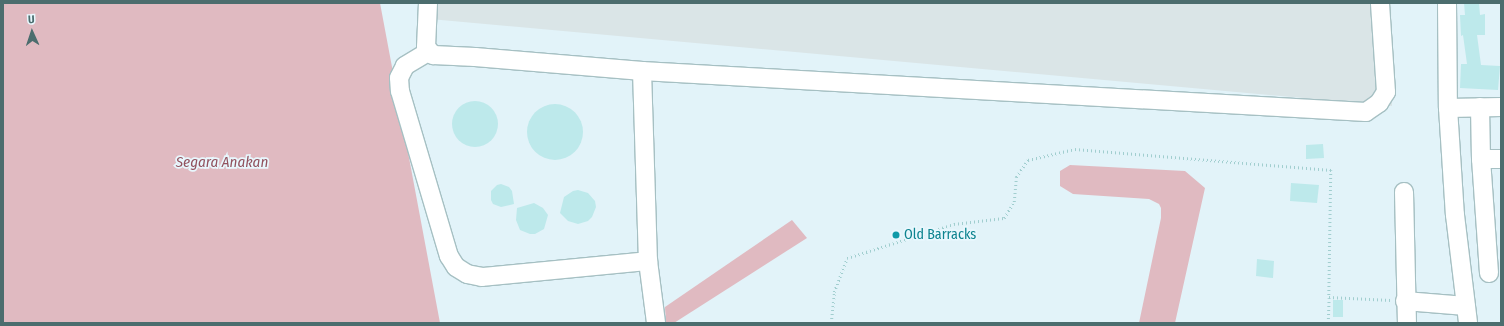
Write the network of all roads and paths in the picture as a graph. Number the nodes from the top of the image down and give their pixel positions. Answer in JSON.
{"nodes":[{"id":1,"x":428,"y":3,"type":"edge"},
{"id":2,"x":1380,"y":3,"type":"edge"},
{"id":3,"x":1447,"y":3,"type":"edge"},
{"id":4,"x":428,"y":52,"type":"junction"},
{"id":5,"x":642,"y":71,"type":"junction"},
{"id":6,"x":1501,"y":107,"type":"edge"},
{"id":7,"x":1448,"y":108,"type":"junction"},
{"id":8,"x":1480,"y":108,"type":"junction"},
{"id":9,"x":1481,"y":159,"type":"junction"},
{"id":10,"x":1501,"y":159,"type":"edge"},
{"id":11,"x":1404,"y":192,"type":"dead end"},
{"id":12,"x":648,"y":261,"type":"junction"},
{"id":13,"x":1489,"y":272,"type":"dead end"},
{"id":14,"x":1329,"y":297,"type":"junction"},
{"id":15,"x":1405,"y":301,"type":"junction"},
{"id":16,"x":1467,"y":314,"type":"edge"},
{"id":17,"x":656,"y":323,"type":"edge"},
{"id":18,"x":830,"y":323,"type":"edge"},
{"id":19,"x":1328,"y":323,"type":"edge"},
{"id":20,"x":1407,"y":323,"type":"edge"}],
"edges":[{"from":1,"to":4,"type":"street"},
{"from":2,"to":5,"type":"street"},
{"from":3,"to":7,"type":"street"},
{"from":4,"to":5,"type":"street"},
{"from":4,"to":12,"type":"street"},
{"from":5,"to":12,"type":"street"},
{"from":6,"to":8,"type":"street"},
{"from":7,"to":8,"type":"street"},
{"from":7,"to":16,"type":"street"},
{"from":8,"to":9,"type":"street"},
{"from":9,"to":10,"type":"street"},
{"from":9,"to":13,"type":"street"},
{"from":11,"to":15,"type":"street"},
{"from":12,"to":17,"type":"street"},
{"from":14,"to":15,"type":"path"},
{"from":14,"to":18,"type":"path"},
{"from":14,"to":19,"type":"path"},
{"from":15,"to":16,"type":"street"},
{"from":15,"to":20,"type":"street"}]}
